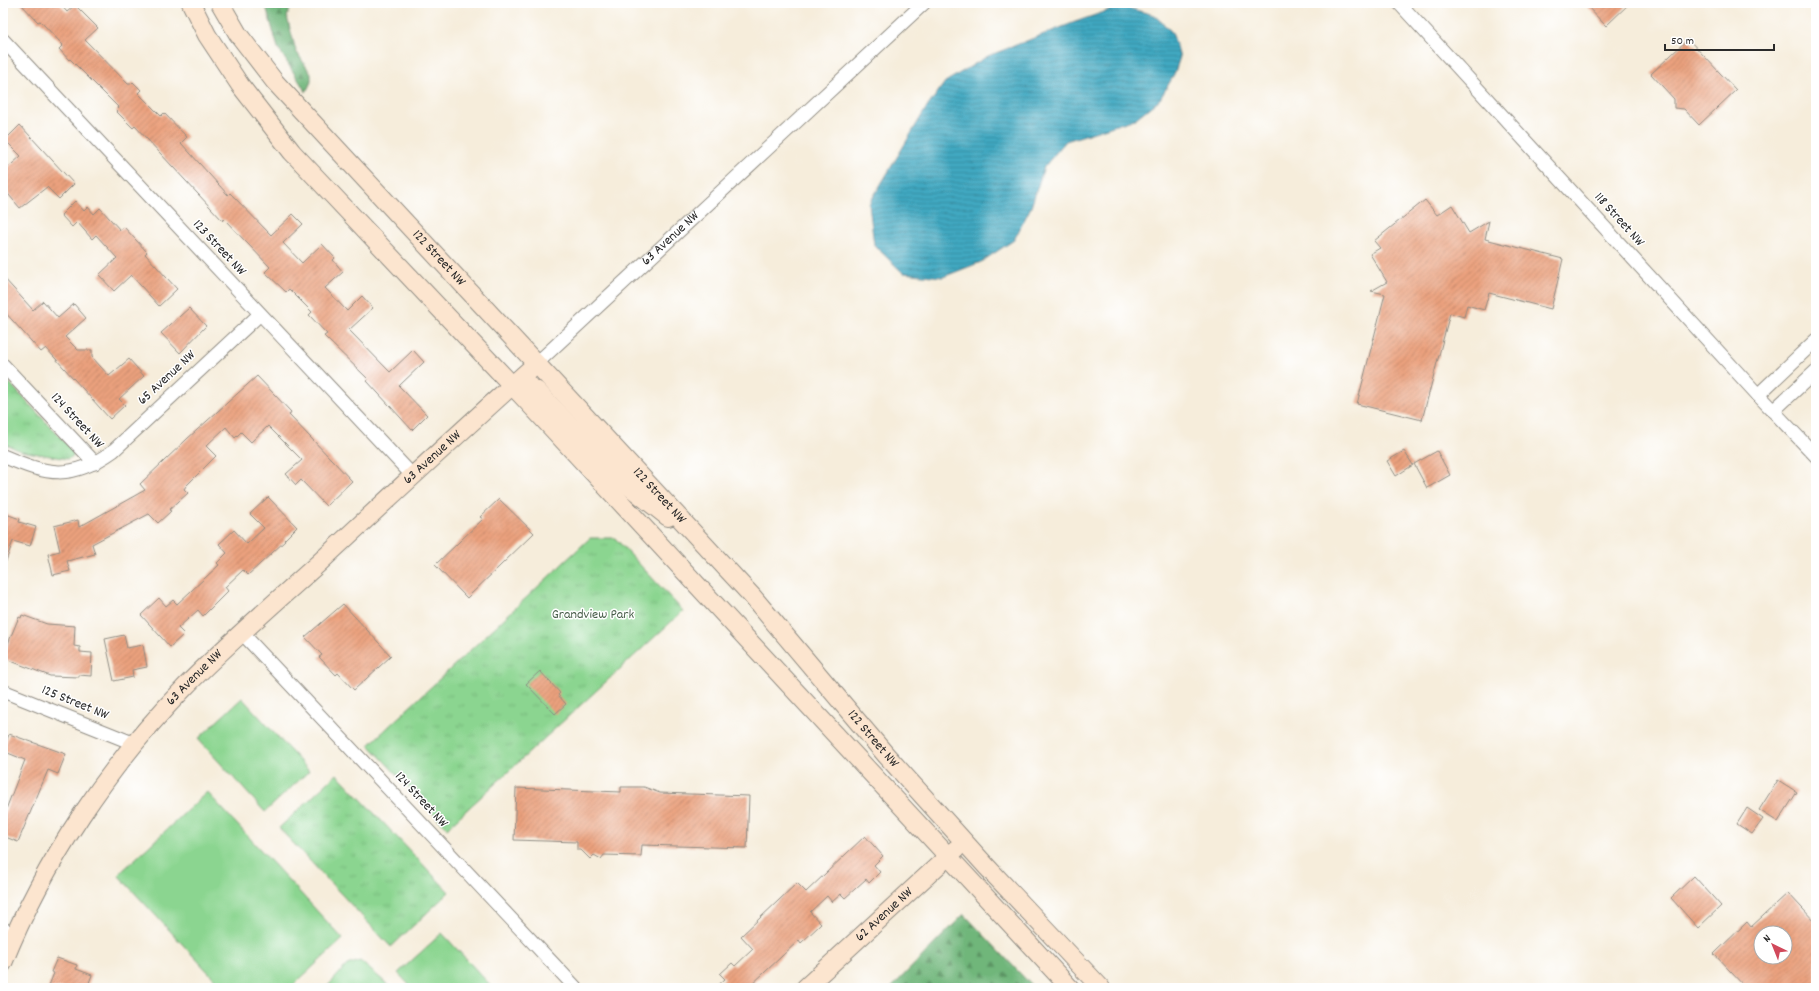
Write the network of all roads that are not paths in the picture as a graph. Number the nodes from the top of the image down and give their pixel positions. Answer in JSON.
{"nodes":[{"id":1,"x":191,"y":3,"type":"edge"},
{"id":2,"x":220,"y":3,"type":"edge"},
{"id":3,"x":924,"y":3,"type":"edge"},
{"id":4,"x":1399,"y":3,"type":"edge"},
{"id":5,"x":3,"y":40,"type":"edge"},
{"id":6,"x":259,"y":315,"type":"junction"},
{"id":7,"x":1816,"y":340,"type":"edge"},
{"id":8,"x":536,"y":364,"type":"junction"},
{"id":9,"x":3,"y":365,"type":"edge"},
{"id":10,"x":1816,"y":371,"type":"edge"},
{"id":11,"x":512,"y":386,"type":"junction"},
{"id":12,"x":1758,"y":395,"type":"junction"},
{"id":13,"x":1773,"y":411,"type":"junction"},
{"id":14,"x":3,"y":456,"type":"edge"},
{"id":15,"x":1816,"y":456,"type":"edge"},
{"id":16,"x":95,"y":463,"type":"junction"},
{"id":17,"x":412,"y":475,"type":"junction"},
{"id":18,"x":712,"y":552,"type":"junction"},
{"id":19,"x":242,"y":633,"type":"junction"},
{"id":20,"x":3,"y":691,"type":"edge"},
{"id":21,"x":135,"y":744,"type":"junction"},
{"id":22,"x":964,"y":842,"type":"junction"},
{"id":23,"x":947,"y":857,"type":"junction"},
{"id":24,"x":9,"y":932,"type":"edge"},
{"id":25,"x":3,"y":963,"type":"edge"},
{"id":26,"x":576,"y":988,"type":"edge"},
{"id":27,"x":805,"y":988,"type":"edge"},
{"id":28,"x":1070,"y":988,"type":"edge"},
{"id":29,"x":1100,"y":988,"type":"edge"}],
"edges":[{"from":1,"to":11,"type":"main road","name":"122 Street NW"},
{"from":2,"to":8,"type":"main road","name":"122 Street NW"},
{"from":3,"to":8,"type":"street","name":"63 Avenue NW"},
{"from":4,"to":12,"type":"street","name":"118 Street NW"},
{"from":5,"to":6,"type":"street","name":"123 Street NW"},
{"from":6,"to":16,"type":"street","name":"65 Avenue NW"},
{"from":6,"to":17,"type":"street","name":"123 Street NW"},
{"from":7,"to":12,"type":"street"},
{"from":8,"to":11,"type":"main road","name":"63 Avenue NW"},
{"from":8,"to":18,"type":"main road","name":"122 Street NW"},
{"from":9,"to":16,"type":"street","name":"124 Street NW"},
{"from":10,"to":13,"type":"street"},
{"from":11,"to":17,"type":"main road","name":"63 Avenue NW"},
{"from":11,"to":18,"type":"main road"},
{"from":11,"to":23,"type":"main road","name":"122 Street NW"},
{"from":12,"to":13,"type":"street","name":"118 Street NW"},
{"from":13,"to":15,"type":"street","name":"118 Street NW"},
{"from":14,"to":16,"type":"street","name":"124 Street NW"},
{"from":17,"to":19,"type":"main road","name":"63 Avenue NW"},
{"from":18,"to":22,"type":"main road","name":"122 Street NW"},
{"from":19,"to":21,"type":"main road","name":"63 Avenue NW"},
{"from":19,"to":26,"type":"street","name":"124 Street NW"},
{"from":20,"to":21,"type":"street","name":"125 Street NW"},
{"from":21,"to":24,"type":"main road","name":"63 Avenue NW"},
{"from":22,"to":23,"type":"main road","name":"62 Avenue NW"},
{"from":22,"to":29,"type":"main road","name":"122 Street NW"},
{"from":23,"to":27,"type":"main road","name":"62 Avenue NW"},
{"from":23,"to":28,"type":"main road","name":"122 Street NW"},
{"from":24,"to":25,"type":"main road","name":"63 Avenue NW"}]}
